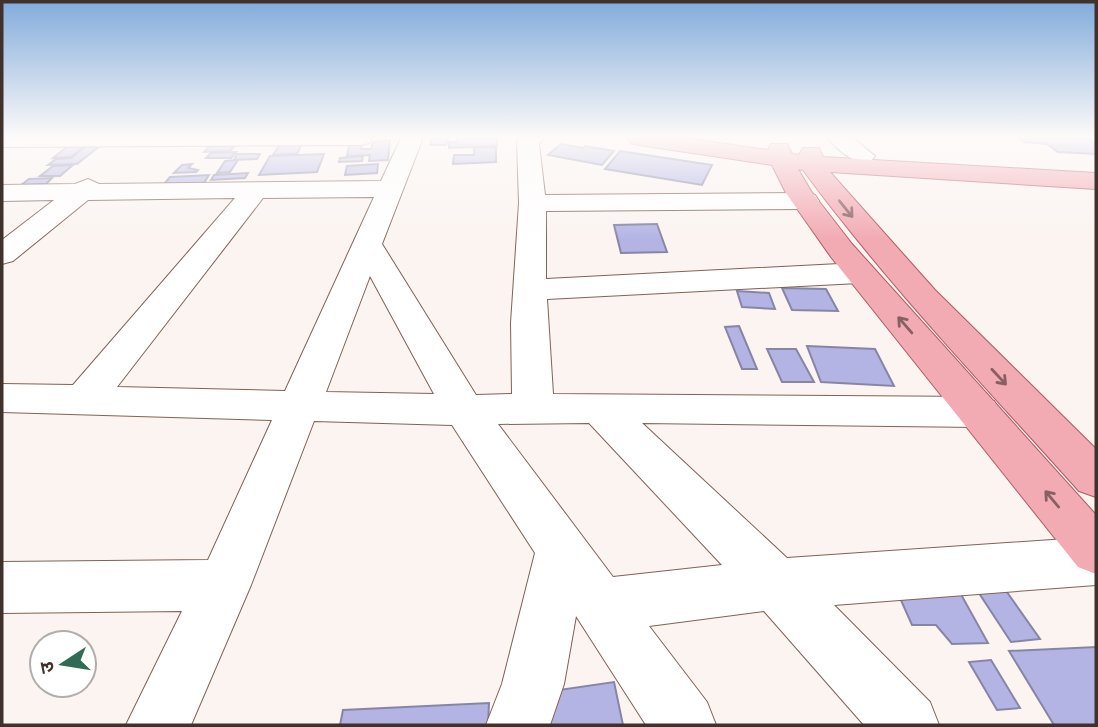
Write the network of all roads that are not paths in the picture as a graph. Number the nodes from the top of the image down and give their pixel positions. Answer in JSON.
{"nodes":[{"id":1,"x":108,"y":172,"type":"edge"},
{"id":2,"x":397,"y":172,"type":"edge"},
{"id":3,"x":530,"y":172,"type":"edge"},
{"id":4,"x":805,"y":172,"type":"edge"},
{"id":5,"x":819,"y":172,"type":"edge"},
{"id":6,"x":1005,"y":172,"type":"edge"},
{"id":7,"x":1096,"y":181,"type":"edge"},
{"id":8,"x":390,"y":189,"type":"junction"},
{"id":9,"x":255,"y":191,"type":"junction"},
{"id":10,"x":2,"y":193,"type":"edge"},
{"id":11,"x":80,"y":193,"type":"junction"},
{"id":12,"x":806,"y":201,"type":"junction"},
{"id":13,"x":532,"y":202,"type":"junction"},
{"id":14,"x":367,"y":244,"type":"junction"},
{"id":15,"x":2,"y":256,"type":"edge"},
{"id":16,"x":859,"y":273,"type":"junction"},
{"id":17,"x":530,"y":290,"type":"junction"},
{"id":18,"x":2,"y":398,"type":"edge"},
{"id":19,"x":84,"y":400,"type":"junction"},
{"id":20,"x":297,"y":406,"type":"junction"},
{"id":21,"x":600,"y":408,"type":"junction"},
{"id":22,"x":464,"y":410,"type":"junction"},
{"id":23,"x":533,"y":410,"type":"junction"},
{"id":24,"x":979,"y":412,"type":"junction"},
{"id":25,"x":1096,"y":478,"type":"edge"},
{"id":26,"x":562,"y":548,"type":"junction"},
{"id":27,"x":1096,"y":551,"type":"edge"},
{"id":28,"x":1096,"y":561,"type":"edge"},
{"id":29,"x":776,"y":584,"type":"junction"},
{"id":30,"x":224,"y":586,"type":"junction"},
{"id":31,"x":2,"y":587,"type":"edge"},
{"id":32,"x":602,"y":605,"type":"junction"},
{"id":33,"x":158,"y":725,"type":"edge"},
{"id":34,"x":518,"y":725,"type":"edge"},
{"id":35,"x":684,"y":725,"type":"edge"},
{"id":36,"x":907,"y":725,"type":"edge"}],
"edges":[{"from":1,"to":11,"type":"street"},
{"from":2,"to":8,"type":"street"},
{"from":3,"to":13,"type":"street"},
{"from":4,"to":12,"type":"main road"},
{"from":5,"to":25,"type":"main road","one_way":true},
{"from":6,"to":7,"type":"main road"},
{"from":8,"to":9,"type":"street"},
{"from":8,"to":14,"type":"street"},
{"from":9,"to":11,"type":"street"},
{"from":9,"to":19,"type":"street"},
{"from":10,"to":11,"type":"street"},
{"from":11,"to":15,"type":"street"},
{"from":12,"to":13,"type":"street"},
{"from":12,"to":16,"type":"main road"},
{"from":13,"to":17,"type":"street"},
{"from":14,"to":20,"type":"street"},
{"from":14,"to":22,"type":"street"},
{"from":16,"to":17,"type":"street"},
{"from":24,"to":16,"type":"main road","one_way":true},
{"from":17,"to":23,"type":"street"},
{"from":18,"to":19,"type":"street"},
{"from":19,"to":20,"type":"street"},
{"from":20,"to":22,"type":"street"},
{"from":20,"to":30,"type":"street"},
{"from":21,"to":23,"type":"street"},
{"from":21,"to":24,"type":"street"},
{"from":21,"to":29,"type":"street"},
{"from":22,"to":23,"type":"street"},
{"from":22,"to":26,"type":"street"},
{"from":27,"to":24,"type":"main road","one_way":true},
{"from":26,"to":32,"type":"street"},
{"from":26,"to":34,"type":"street"},
{"from":28,"to":29,"type":"street"},
{"from":29,"to":32,"type":"street"},
{"from":29,"to":36,"type":"street"},
{"from":30,"to":31,"type":"street"},
{"from":30,"to":33,"type":"street"},
{"from":32,"to":35,"type":"street"}]}
